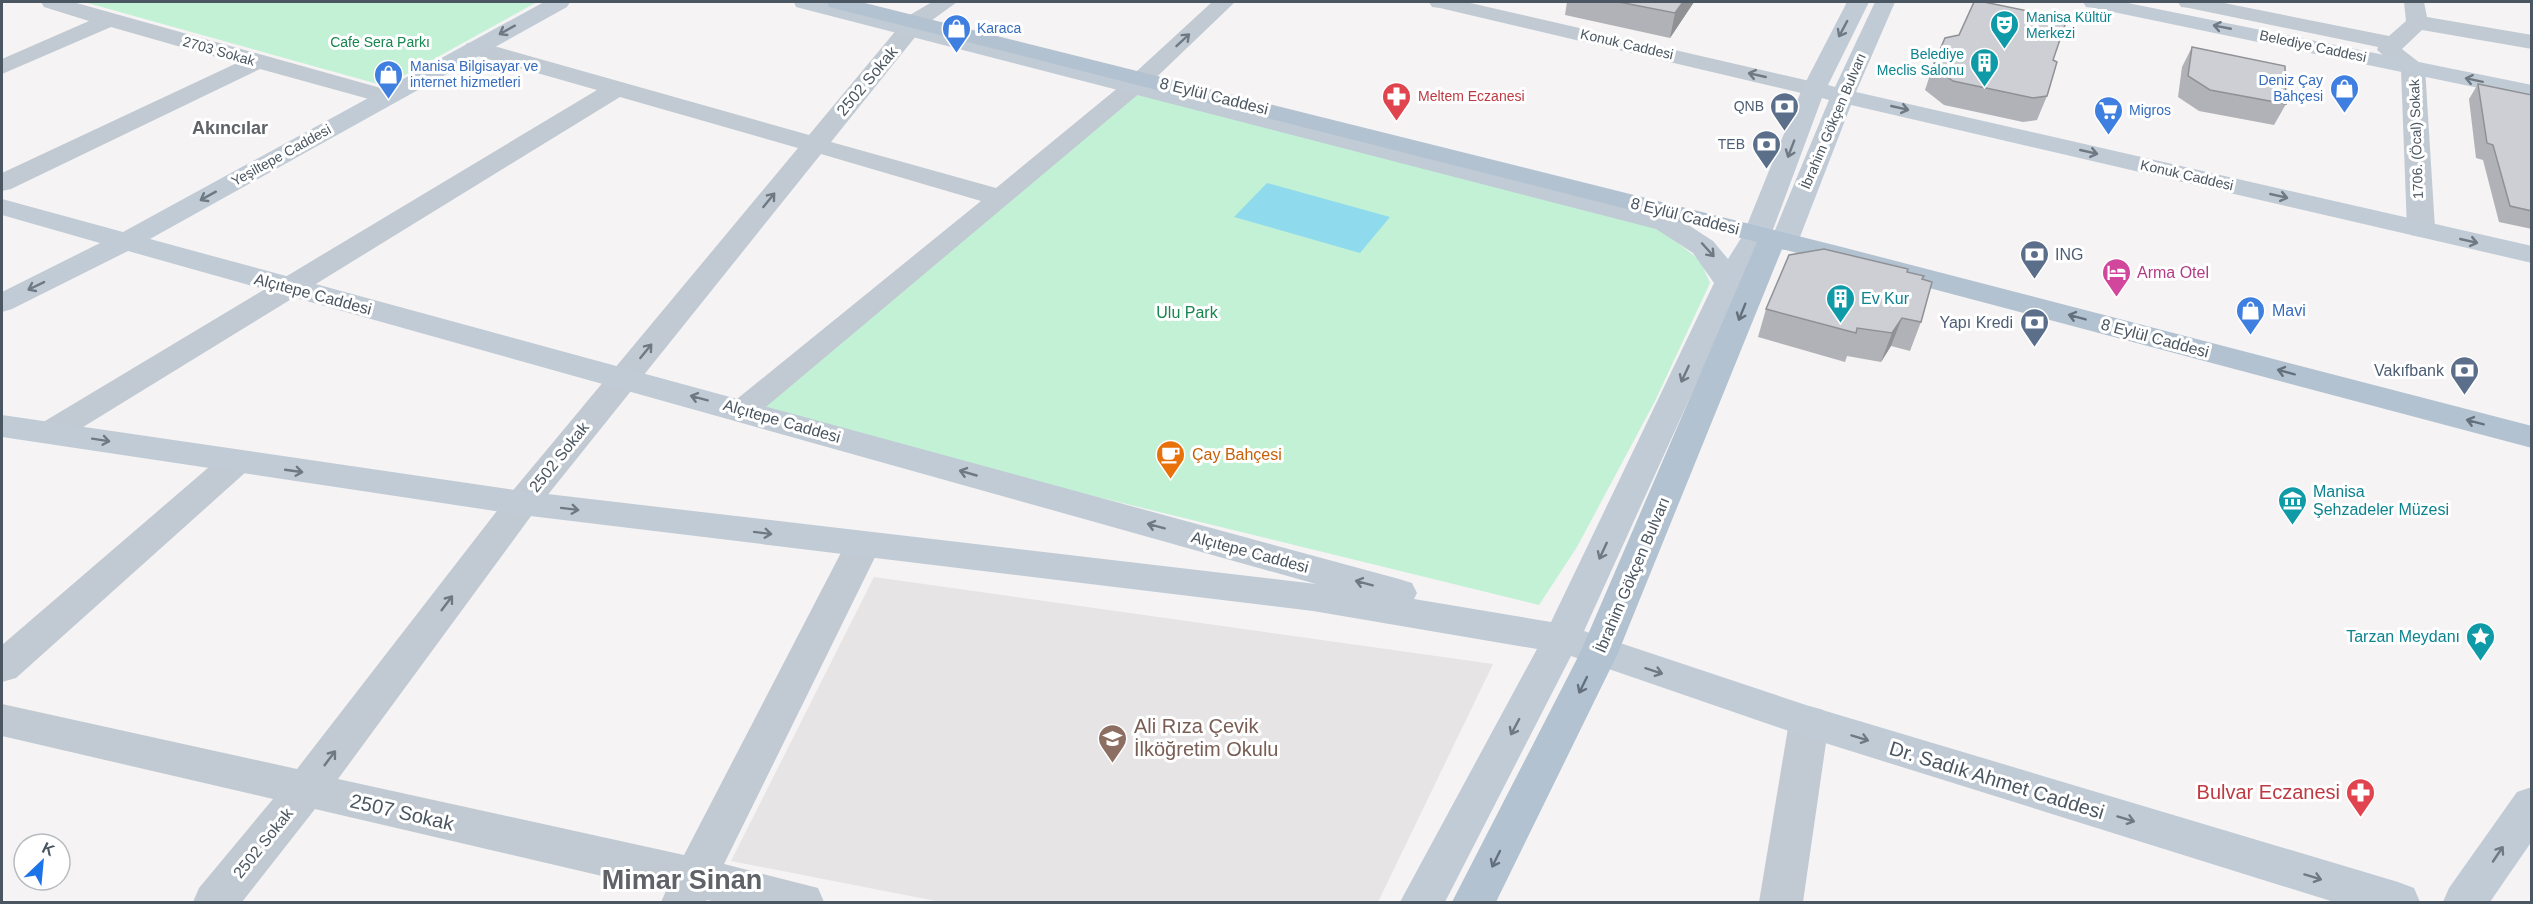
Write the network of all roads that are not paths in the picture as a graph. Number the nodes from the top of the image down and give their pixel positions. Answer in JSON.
{"nodes":[{"id":1,"x":52,"y":2,"type":"edge"},
{"id":2,"x":559,"y":2,"type":"edge"},
{"id":3,"x":804,"y":2,"type":"edge"},
{"id":4,"x":837,"y":2,"type":"edge"},
{"id":5,"x":946,"y":2,"type":"edge"},
{"id":6,"x":1224,"y":2,"type":"edge"},
{"id":7,"x":1440,"y":2,"type":"edge"},
{"id":8,"x":1539,"y":2,"type":"edge"},
{"id":9,"x":1858,"y":2,"type":"edge"},
{"id":10,"x":1885,"y":2,"type":"edge"},
{"id":11,"x":2094,"y":2,"type":"edge"},
{"id":12,"x":2189,"y":2,"type":"edge"},
{"id":13,"x":2415,"y":12,"type":"edge"},
{"id":14,"x":109,"y":20,"type":"junction"},
{"id":15,"x":1524,"y":20,"type":"junction"},
{"id":16,"x":913,"y":26,"type":"junction"},
{"id":17,"x":2532,"y":42,"type":"edge"},
{"id":18,"x":2395,"y":44,"type":"junction"},
{"id":19,"x":475,"y":48,"type":"junction"},
{"id":20,"x":257,"y":62,"type":"junction"},
{"id":21,"x":2,"y":67,"type":"edge"},
{"id":22,"x":2414,"y":67,"type":"junction"},
{"id":23,"x":1138,"y":83,"type":"junction"},
{"id":24,"x":616,"y":88,"type":"junction"},
{"id":25,"x":1814,"y":88,"type":"junction"},
{"id":26,"x":2532,"y":92,"type":"edge"},
{"id":27,"x":1843,"y":94,"type":"junction"},
{"id":28,"x":387,"y":97,"type":"junction"},
{"id":29,"x":814,"y":145,"type":"junction"},
{"id":30,"x":2,"y":183,"type":"edge"},
{"id":31,"x":1001,"y":198,"type":"junction"},
{"id":32,"x":2,"y":207,"type":"edge"},
{"id":33,"x":2421,"y":230,"type":"junction"},
{"id":34,"x":1771,"y":238,"type":"junction"},
{"id":35,"x":124,"y":242,"type":"junction"},
{"id":36,"x":2532,"y":255,"type":"edge"},
{"id":37,"x":1728,"y":283,"type":"junction"},
{"id":38,"x":291,"y":288,"type":"junction"},
{"id":39,"x":2,"y":303,"type":"edge"},
{"id":40,"x":625,"y":378,"type":"junction"},
{"id":41,"x":743,"y":410,"type":"junction"},
{"id":42,"x":2,"y":426,"type":"edge"},
{"id":43,"x":51,"y":432,"type":"junction"},
{"id":44,"x":2532,"y":437,"type":"edge"},
{"id":45,"x":235,"y":463,"type":"junction"},
{"id":46,"x":522,"y":503,"type":"junction"},
{"id":47,"x":863,"y":545,"type":"junction"},
{"id":48,"x":1580,"y":645,"type":"junction"},
{"id":49,"x":2,"y":667,"type":"edge"},
{"id":50,"x":2,"y":720,"type":"edge"},
{"id":51,"x":1809,"y":722,"type":"junction"},
{"id":52,"x":306,"y":790,"type":"junction"},
{"id":53,"x":2532,"y":805,"type":"edge"},
{"id":54,"x":689,"y":891,"type":"edge"},
{"id":55,"x":214,"y":903,"type":"edge"},
{"id":56,"x":802,"y":903,"type":"edge"},
{"id":57,"x":1422,"y":903,"type":"edge"},
{"id":58,"x":1474,"y":903,"type":"edge"},
{"id":59,"x":1781,"y":903,"type":"edge"},
{"id":60,"x":2398,"y":903,"type":"edge"},
{"id":61,"x":2465,"y":903,"type":"edge"}],
"edges":[{"from":1,"to":14,"type":"street","name":"2703 Sokak"},
{"from":2,"to":19,"type":"main road","name":"Yeşiltepe Caddesi","one_way":true},
{"from":3,"to":16,"type":"main road"},
{"from":4,"to":16,"type":"main road"},
{"from":5,"to":16,"type":"street","name":"2502 Sokak"},
{"from":23,"to":6,"type":"street","one_way":true},
{"from":7,"to":15,"type":"street","name":"Konuk Caddesi"},
{"from":8,"to":15,"type":"street"},
{"from":9,"to":25,"type":"main road","name":"İbrahim Gökçen Bulvarı","one_way":true},
{"from":10,"to":27,"type":"main road","name":"İbrahim Gökçen Bulvarı"},
{"from":22,"to":11,"type":"main road","name":"Belediye Caddesi","one_way":true},
{"from":12,"to":18,"type":"street"},
{"from":13,"to":17,"type":"street"},
{"from":13,"to":18,"type":"street"},
{"from":14,"to":20,"type":"street","name":"2703 Sokak"},
{"from":14,"to":21,"type":"street"},
{"from":25,"to":15,"type":"street","name":"Konuk Caddesi","one_way":true},
{"from":16,"to":23,"type":"main road"},
{"from":16,"to":29,"type":"street","name":"2502 Sokak"},
{"from":18,"to":22,"type":"street","name":"1706. (Öcal) Sokak"},
{"from":19,"to":24,"type":"street"},
{"from":19,"to":28,"type":"main road","name":"Yeşiltepe Caddesi"},
{"from":20,"to":28,"type":"street","name":"2703 Sokak"},
{"from":20,"to":30,"type":"street"},
{"from":26,"to":22,"type":"main road","name":"Belediye Caddesi","one_way":true},
{"from":22,"to":33,"type":"street","name":"1706. (Öcal) Sokak"},
{"from":23,"to":31,"type":"street"},
{"from":23,"to":34,"type":"main road","name":"8 Eylül Caddesi"},
{"from":23,"to":37,"type":"main road","one_way":true},
{"from":24,"to":29,"type":"street"},
{"from":24,"to":38,"type":"street"},
{"from":25,"to":27,"type":"main road","name":"Konuk Caddesi"},
{"from":25,"to":34,"type":"main road","name":"İbrahim Gökçen Bulvarı","one_way":true},
{"from":27,"to":33,"type":"main road","name":"Konuk Caddesi","one_way":true},
{"from":27,"to":34,"type":"main road","name":"İbrahim Gökçen Bulvarı"},
{"from":28,"to":35,"type":"main road","name":"Yeşiltepe Caddesi","one_way":true},
{"from":29,"to":31,"type":"street"},
{"from":40,"to":29,"type":"street","name":"2502 Sokak","one_way":true},
{"from":31,"to":41,"type":"street"},
{"from":32,"to":35,"type":"main road","name":"Alçıtepe Caddesi"},
{"from":33,"to":36,"type":"main road","name":"Konuk Caddesi","one_way":true},
{"from":34,"to":37,"type":"main road"},
{"from":44,"to":34,"type":"main road","name":"8 Eylül Caddesi","one_way":true},
{"from":34,"to":48,"type":"main road","name":"İbrahim Gökçen Bulvarı","one_way":true},
{"from":35,"to":38,"type":"main road","name":"Alçıtepe Caddesi"},
{"from":35,"to":39,"type":"main road","name":"Yeşiltepe Caddesi","one_way":true},
{"from":37,"to":48,"type":"main road","one_way":true},
{"from":38,"to":40,"type":"main road","name":"Alçıtepe Caddesi"},
{"from":38,"to":43,"type":"street"},
{"from":41,"to":40,"type":"main road","name":"Alçıtepe Caddesi","one_way":true},
{"from":40,"to":46,"type":"street","name":"2502 Sokak"},
{"from":48,"to":41,"type":"main road","name":"Alçıtepe Caddesi","one_way":true},
{"from":42,"to":43,"type":"main road"},
{"from":43,"to":45,"type":"main road","one_way":true},
{"from":45,"to":46,"type":"main road","one_way":true},
{"from":45,"to":49,"type":"street"},
{"from":46,"to":47,"type":"main road","one_way":true},
{"from":52,"to":46,"type":"street","name":"2502 Sokak","one_way":true},
{"from":47,"to":48,"type":"main road"},
{"from":47,"to":54,"type":"street"},
{"from":48,"to":51,"type":"main road","name":"Dr. Sadık Ahmet Caddesi","one_way":true},
{"from":48,"to":57,"type":"main road","name":"İbrahim Gökçen Bulvarı","one_way":true},
{"from":48,"to":58,"type":"main road","name":"İbrahim Gökçen Bulvarı","one_way":true},
{"from":50,"to":52,"type":"street","name":"2507 Sokak"},
{"from":51,"to":59,"type":"street"},
{"from":51,"to":60,"type":"main road","name":"Dr. Sadık Ahmet Caddesi","one_way":true},
{"from":52,"to":54,"type":"street","name":"2507 Sokak"},
{"from":52,"to":55,"type":"street","name":"2502 Sokak"},
{"from":61,"to":53,"type":"main road","one_way":true},
{"from":54,"to":56,"type":"street","name":"2507 Sokak"}]}
